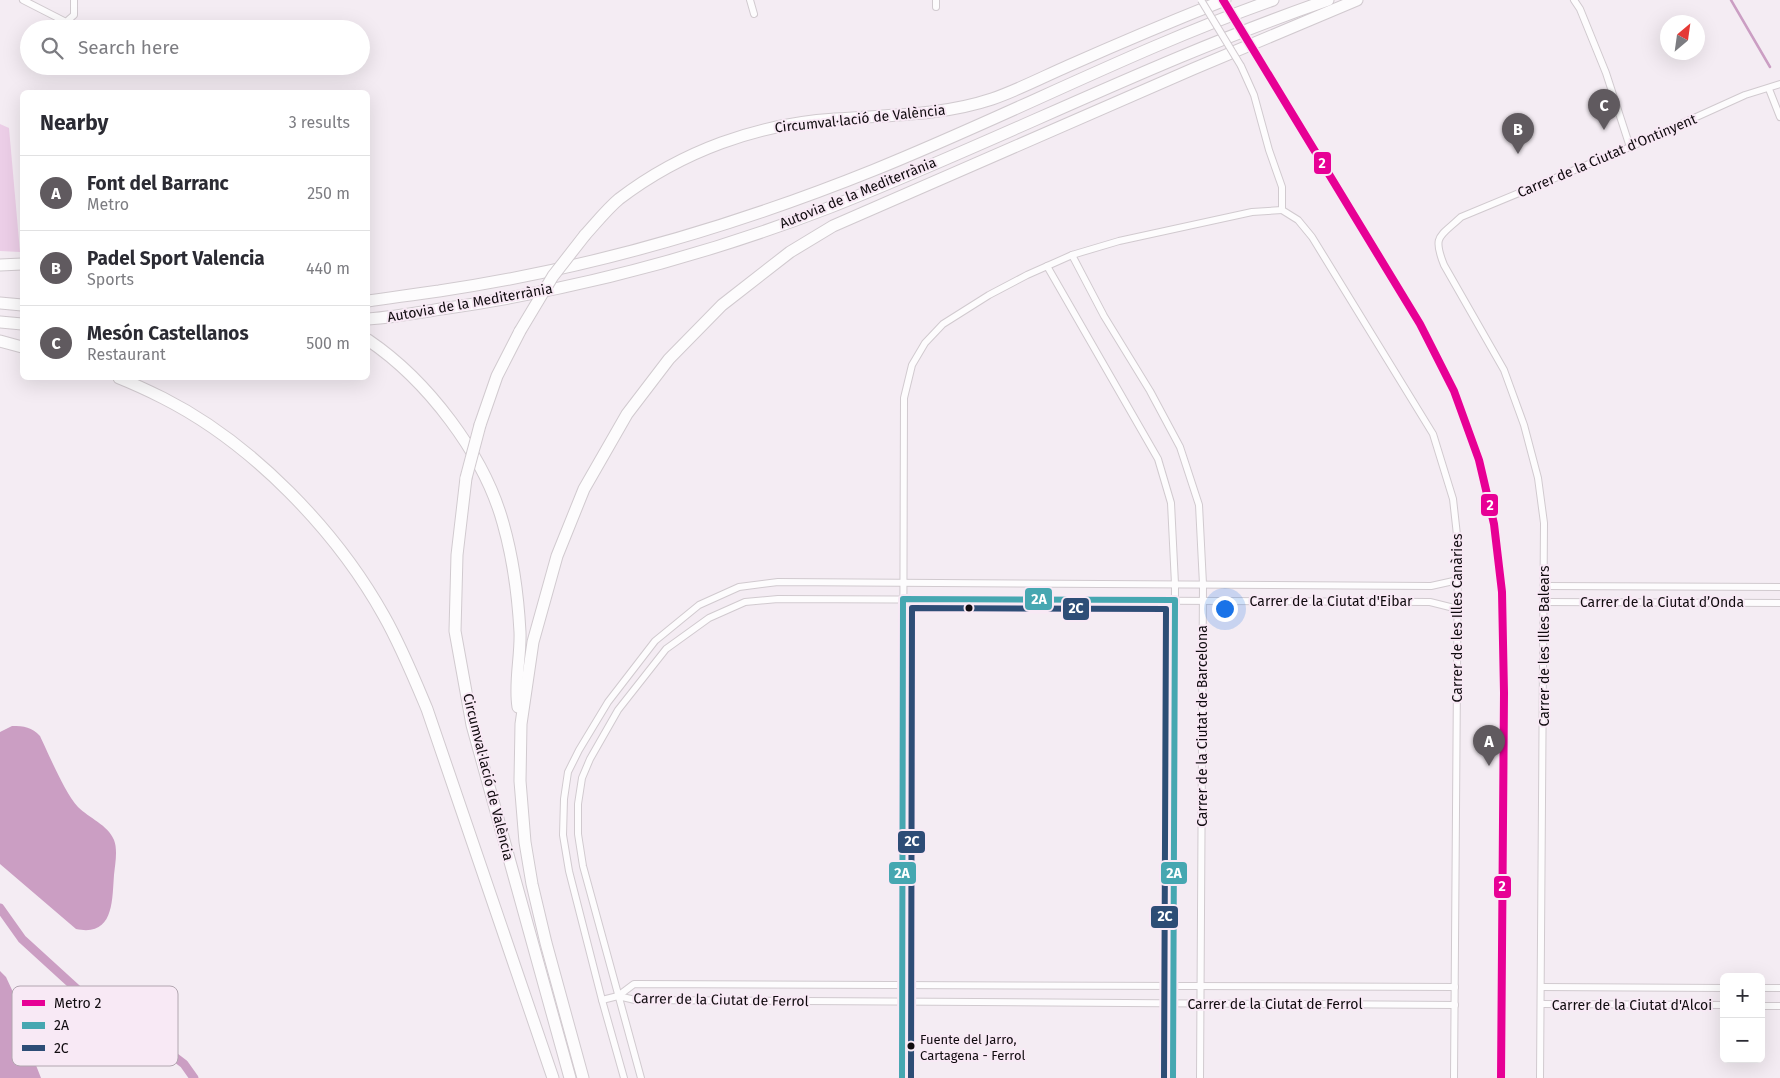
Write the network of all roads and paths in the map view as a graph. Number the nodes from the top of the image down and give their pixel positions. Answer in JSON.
{"nodes":[{"id":1,"x":23,"y":0,"type":"edge"},
{"id":2,"x":74,"y":0,"type":"edge"},
{"id":3,"x":750,"y":0,"type":"edge"},
{"id":4,"x":1201,"y":0,"type":"edge"},
{"id":5,"x":1225,"y":0,"type":"edge"},
{"id":6,"x":1273,"y":0,"type":"edge"},
{"id":7,"x":1328,"y":0,"type":"edge"},
{"id":8,"x":1357,"y":0,"type":"edge"},
{"id":9,"x":1574,"y":0,"type":"edge"},
{"id":10,"x":754,"y":14,"type":"dead end"},
{"id":11,"x":62,"y":20,"type":"edge"},
{"id":12,"x":68,"y":20,"type":"edge"},
{"id":13,"x":1780,"y":84,"type":"edge"},
{"id":14,"x":1769,"y":89,"type":"junction"},
{"id":15,"x":1780,"y":117,"type":"edge"},
{"id":16,"x":1630,"y":147,"type":"junction"},
{"id":17,"x":1282,"y":210,"type":"junction"},
{"id":18,"x":1439,"y":237,"type":"joint"},
{"id":19,"x":1072,"y":255,"type":"junction"},
{"id":20,"x":20,"y":264,"type":"edge"},
{"id":21,"x":0,"y":266,"type":"edge"},
{"id":22,"x":1047,"y":266,"type":"junction"},
{"id":23,"x":370,"y":301,"type":"edge"},
{"id":24,"x":0,"y":303,"type":"edge"},
{"id":25,"x":20,"y":305,"type":"edge"},
{"id":26,"x":370,"y":319,"type":"edge"},
{"id":27,"x":0,"y":322,"type":"edge"},
{"id":28,"x":20,"y":324,"type":"edge"},
{"id":29,"x":0,"y":341,"type":"edge"},
{"id":30,"x":370,"y":342,"type":"edge"},
{"id":31,"x":20,"y":346,"type":"edge"},
{"id":32,"x":123,"y":380,"type":"edge"},
{"id":33,"x":1458,"y":580,"type":"junction"},
{"id":34,"x":903,"y":583,"type":"junction"},
{"id":35,"x":1175,"y":584,"type":"junction"},
{"id":36,"x":1203,"y":584,"type":"junction"},
{"id":37,"x":1545,"y":586,"type":"junction"},
{"id":38,"x":1780,"y":587,"type":"edge"},
{"id":39,"x":903,"y":600,"type":"junction"},
{"id":40,"x":1175,"y":600,"type":"junction"},
{"id":41,"x":1203,"y":601,"type":"junction"},
{"id":42,"x":1545,"y":602,"type":"junction"},
{"id":43,"x":1780,"y":603,"type":"edge"},
{"id":44,"x":1458,"y":609,"type":"junction"},
{"id":45,"x":521,"y":724,"type":"junction"},
{"id":46,"x":902,"y":986,"type":"junction"},
{"id":47,"x":1174,"y":986,"type":"junction"},
{"id":48,"x":1201,"y":986,"type":"junction"},
{"id":49,"x":1455,"y":987,"type":"junction"},
{"id":50,"x":1541,"y":987,"type":"junction"},
{"id":51,"x":1720,"y":988,"type":"edge"},
{"id":52,"x":1765,"y":988,"type":"edge"},
{"id":53,"x":1780,"y":988,"type":"edge"},
{"id":54,"x":618,"y":996,"type":"junction"},
{"id":55,"x":602,"y":1000,"type":"junction"},
{"id":56,"x":902,"y":1002,"type":"junction"},
{"id":57,"x":1174,"y":1003,"type":"junction"},
{"id":58,"x":1200,"y":1004,"type":"junction"},
{"id":59,"x":1541,"y":1004,"type":"junction"},
{"id":60,"x":1455,"y":1005,"type":"junction"},
{"id":61,"x":1720,"y":1005,"type":"edge"},
{"id":62,"x":1765,"y":1006,"type":"edge"},
{"id":63,"x":1780,"y":1006,"type":"edge"},
{"id":64,"x":553,"y":1078,"type":"edge"},
{"id":65,"x":570,"y":1078,"type":"edge"},
{"id":66,"x":584,"y":1078,"type":"edge"},
{"id":67,"x":624,"y":1078,"type":"edge"},
{"id":68,"x":641,"y":1078,"type":"edge"},
{"id":69,"x":902,"y":1078,"type":"edge"},
{"id":70,"x":1173,"y":1078,"type":"edge"},
{"id":71,"x":1200,"y":1078,"type":"edge"},
{"id":72,"x":1454,"y":1078,"type":"edge"},
{"id":73,"x":1540,"y":1078,"type":"edge"}],
"edges":[{"from":1,"to":11,"type":"street"},
{"from":2,"to":12,"type":"street"},
{"from":3,"to":10,"type":"street"},
{"from":4,"to":17,"type":"street","bridge":true},
{"from":5,"to":65,"type":"highway","name":"Circumval·lació de València","bridge":true},
{"from":6,"to":23,"type":"highway","name":"Autovia de la Mediterrània"},
{"from":7,"to":26,"type":"highway","name":"Autovia de la Mediterrània"},
{"from":8,"to":45,"type":"highway","name":"Circumval·lació de València"},
{"from":9,"to":16,"type":"street"},
{"from":13,"to":14,"type":"street","name":"Carrer de la Ciutat d'Ontinyent"},
{"from":14,"to":15,"type":"street"},
{"from":14,"to":16,"type":"street","name":"Carrer de la Ciutat d'Ontinyent"},
{"from":16,"to":18,"type":"street","name":"Carrer de la Ciutat d'Ontinyent"},
{"from":17,"to":19,"type":"street"},
{"from":17,"to":33,"type":"street","name":"Carrer de les Illes Canàries"},
{"from":18,"to":37,"type":"street","name":"Carrer de les Illes Balears"},
{"from":19,"to":22,"type":"street"},
{"from":19,"to":36,"type":"street","name":"Carrer de la Ciutat de Barcelona"},
{"from":20,"to":21,"type":"highway"},
{"from":22,"to":34,"type":"street"},
{"from":22,"to":35,"type":"street","name":"Carrer de la Ciutat de Barcelona"},
{"from":24,"to":25,"type":"highway"},
{"from":27,"to":28,"type":"highway"},
{"from":29,"to":31,"type":"highway"},
{"from":30,"to":45,"type":"highway"},
{"from":32,"to":64,"type":"highway"},
{"from":33,"to":36,"type":"street","name":"Carrer de la Ciutat d'Eibar"},
{"from":33,"to":44,"type":"street","name":"Carrer de les Illes Canàries"},
{"from":34,"to":35,"type":"street","name":"Carrer de la Ciutat d'Eibar"},
{"from":34,"to":39,"type":"street"},
{"from":34,"to":55,"type":"street","name":"Carrer de la Ciutat d'Eibar"},
{"from":35,"to":36,"type":"street","name":"Carrer de la Ciutat d'Eibar"},
{"from":35,"to":40,"type":"street","name":"Carrer de la Ciutat de Barcelona"},
{"from":36,"to":41,"type":"street","name":"Carrer de la Ciutat de Barcelona"},
{"from":37,"to":38,"type":"street","name":"Carrer de la Ciutat d’Onda"},
{"from":37,"to":42,"type":"street","name":"Carrer de les Illes Balears"},
{"from":39,"to":40,"type":"street","name":"Carrer de la Ciutat d'Eibar"},
{"from":39,"to":46,"type":"street"},
{"from":39,"to":54,"type":"street","name":"Carrer de la Ciutat d'Eibar"},
{"from":40,"to":41,"type":"street","name":"Carrer de la Ciutat d'Eibar"},
{"from":40,"to":47,"type":"street","name":"Carrer de la Ciutat de Barcelona"},
{"from":41,"to":44,"type":"street","name":"Carrer de la Ciutat d'Eibar"},
{"from":41,"to":48,"type":"street","name":"Carrer de la Ciutat de Barcelona"},
{"from":42,"to":43,"type":"street","name":"Carrer de la Ciutat d’Onda"},
{"from":42,"to":50,"type":"street","name":"Carrer de les Illes Balears"},
{"from":44,"to":49,"type":"street","name":"Carrer de les Illes Canàries"},
{"from":45,"to":66,"type":"highway","name":"Circumval·lació de València"},
{"from":46,"to":47,"type":"street","name":"Carrer de la Ciutat de Ferrol"},
{"from":46,"to":54,"type":"street","name":"Carrer de la Ciutat de Ferrol"},
{"from":46,"to":56,"type":"street"},
{"from":47,"to":48,"type":"street","name":"Carrer de la Ciutat de Ferrol"},
{"from":47,"to":57,"type":"street","name":"Carrer de la Ciutat de Barcelona"},
{"from":48,"to":49,"type":"street","name":"Carrer de la Ciutat de Ferrol"},
{"from":48,"to":58,"type":"street","name":"Carrer de la Ciutat de Barcelona"},
{"from":49,"to":60,"type":"street","name":"Carrer de les Illes Canàries"},
{"from":50,"to":51,"type":"street","name":"Carrer de la Ciutat d'Alcoi"},
{"from":50,"to":59,"type":"street","name":"Carrer de les Illes Balears"},
{"from":52,"to":53,"type":"street"},
{"from":54,"to":55,"type":"street"},
{"from":54,"to":56,"type":"street","name":"Carrer de la Ciutat de Ferrol"},
{"from":54,"to":68,"type":"street","name":"Carrer de la Ciutat d'Eibar"},
{"from":55,"to":67,"type":"street","name":"Carrer de la Ciutat d'Eibar"},
{"from":56,"to":57,"type":"street","name":"Carrer de la Ciutat de Ferrol"},
{"from":56,"to":69,"type":"street"},
{"from":57,"to":58,"type":"street","name":"Carrer de la Ciutat de Ferrol"},
{"from":57,"to":70,"type":"street","name":"Carrer de la Ciutat de Barcelona"},
{"from":58,"to":60,"type":"street","name":"Carrer de la Ciutat de Ferrol"},
{"from":58,"to":71,"type":"street","name":"Carrer de la Ciutat de Barcelona"},
{"from":59,"to":61,"type":"street","name":"Carrer de la Ciutat d'Alcoi"},
{"from":59,"to":73,"type":"street","name":"Carrer de les Illes Balears"},
{"from":60,"to":72,"type":"street","name":"Carrer de les Illes Canàries"},
{"from":62,"to":63,"type":"street"}]}
